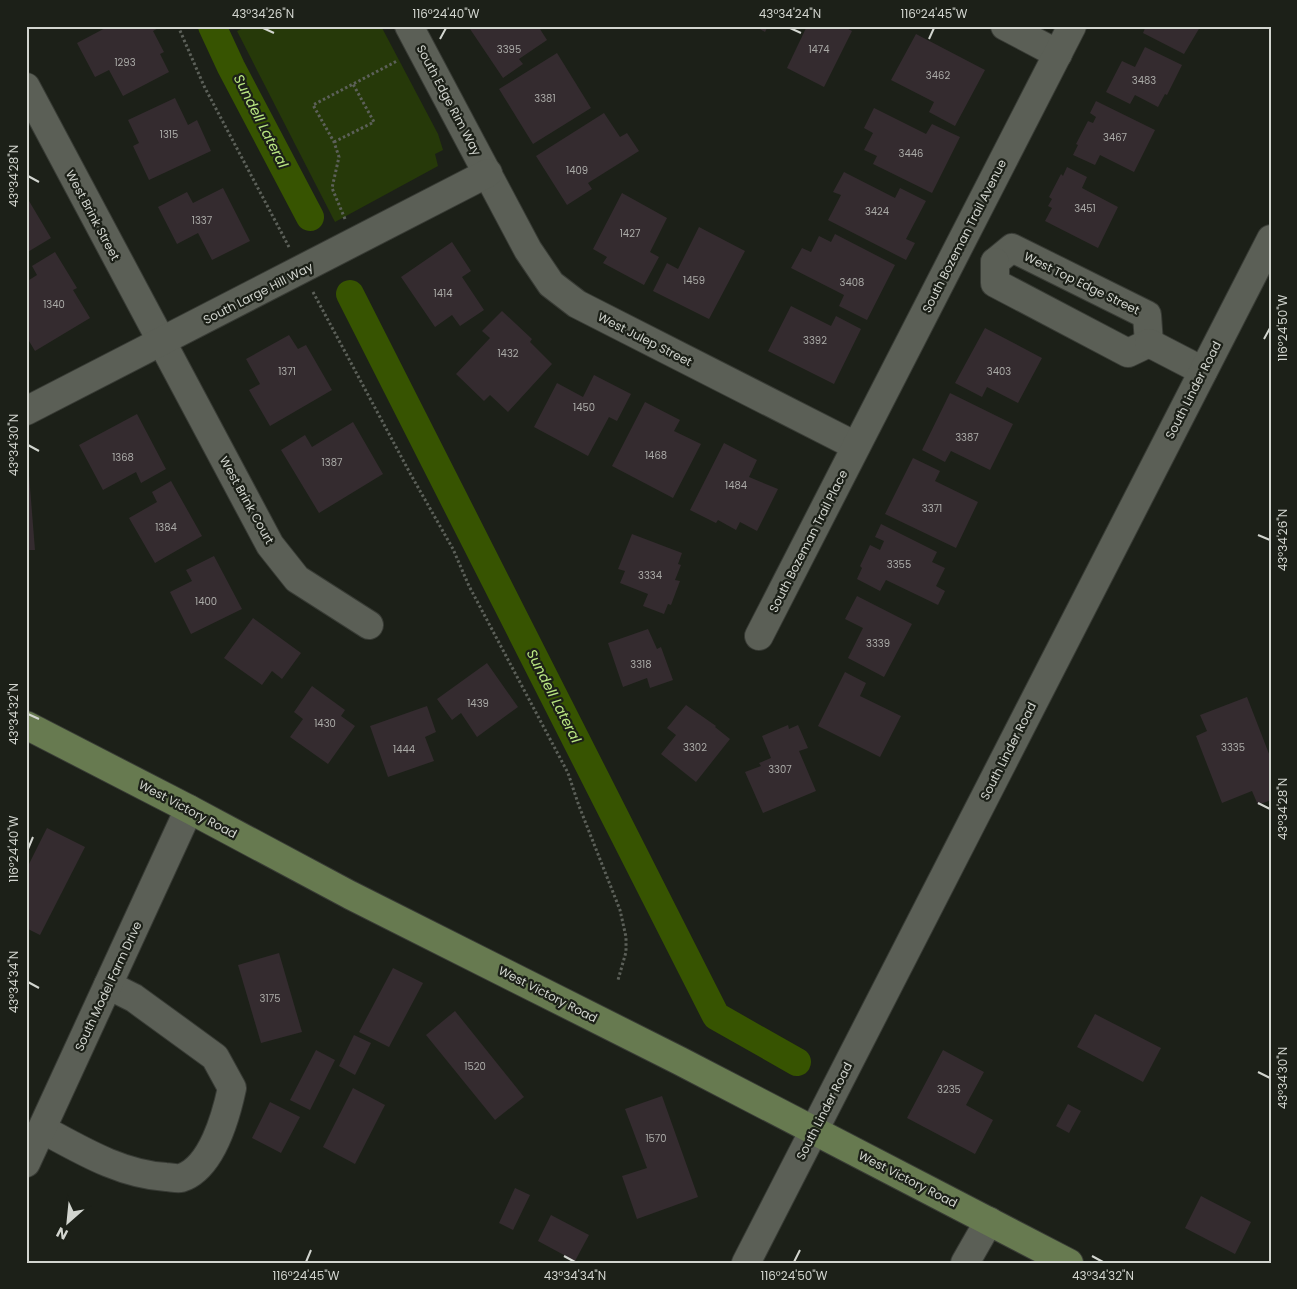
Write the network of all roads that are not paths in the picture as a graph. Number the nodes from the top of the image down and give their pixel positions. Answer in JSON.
{"nodes":[{"id":1,"x":409,"y":26,"type":"edge"},
{"id":2,"x":1005,"y":26,"type":"edge"},
{"id":3,"x":1072,"y":26,"type":"edge"},
{"id":4,"x":1058,"y":54,"type":"junction"},
{"id":5,"x":26,"y":87,"type":"edge"},
{"id":6,"x":488,"y":173,"type":"junction"},
{"id":7,"x":1271,"y":239,"type":"edge"},
{"id":8,"x":960,"y":245,"type":"junction"},
{"id":9,"x":995,"y":262,"type":"junction"},
{"id":10,"x":161,"y":343,"type":"junction"},
{"id":11,"x":1149,"y":343,"type":"junction"},
{"id":12,"x":1203,"y":371,"type":"junction"},
{"id":13,"x":26,"y":411,"type":"edge"},
{"id":14,"x":856,"y":446,"type":"junction"},
{"id":15,"x":370,"y":624,"type":"dead end"},
{"id":16,"x":759,"y":636,"type":"dead end"},
{"id":17,"x":26,"y":725,"type":"edge"},
{"id":18,"x":189,"y":809,"type":"junction"},
{"id":19,"x":108,"y":985,"type":"junction"},
{"id":20,"x":42,"y":1129,"type":"junction"},
{"id":21,"x":814,"y":1130,"type":"junction"},
{"id":22,"x":26,"y":1163,"type":"edge"},
{"id":23,"x":989,"y":1221,"type":"junction"},
{"id":24,"x":746,"y":1263,"type":"edge"},
{"id":25,"x":965,"y":1263,"type":"edge"},
{"id":26,"x":1069,"y":1263,"type":"edge"}],
"edges":[{"from":1,"to":6,"type":"street","name":"South Edge Rim Way"},
{"from":2,"to":4,"type":"street"},
{"from":3,"to":4,"type":"street","name":"South Bozeman Trail Avenue"},
{"from":4,"to":8,"type":"street","name":"South Bozeman Trail Avenue"},
{"from":5,"to":10,"type":"street","name":"West Brink Street"},
{"from":6,"to":10,"type":"street","name":"South Large Hill Way"},
{"from":6,"to":14,"type":"street","name":"West Julep Street"},
{"from":7,"to":12,"type":"street","name":"South Linder Road"},
{"from":8,"to":9,"type":"street"},
{"from":8,"to":14,"type":"street","name":"South Bozeman Trail Avenue"},
{"from":9,"to":11,"type":"street"},
{"from":9,"to":11,"type":"street","name":"West Top Edge Street"},
{"from":10,"to":13,"type":"street","name":"South Large Hill Way"},
{"from":10,"to":15,"type":"street","name":"West Brink Court"},
{"from":11,"to":12,"type":"street"},
{"from":12,"to":21,"type":"street","name":"South Linder Road"},
{"from":14,"to":16,"type":"street","name":"South Bozeman Trail Place"},
{"from":17,"to":18,"type":"main road","name":"West Victory Road"},
{"from":18,"to":19,"type":"street","name":"South Model Farm Drive"},
{"from":18,"to":21,"type":"main road","name":"West Victory Road"},
{"from":19,"to":20,"type":"street","name":"South Model Farm Drive"},
{"from":19,"to":20,"type":"street"},
{"from":20,"to":22,"type":"street","name":"South Model Farm Drive"},
{"from":21,"to":23,"type":"main road","name":"West Victory Road"},
{"from":21,"to":24,"type":"street","name":"South Linder Road"},
{"from":23,"to":25,"type":"street"},
{"from":23,"to":26,"type":"main road","name":"West Victory Road"}]}
